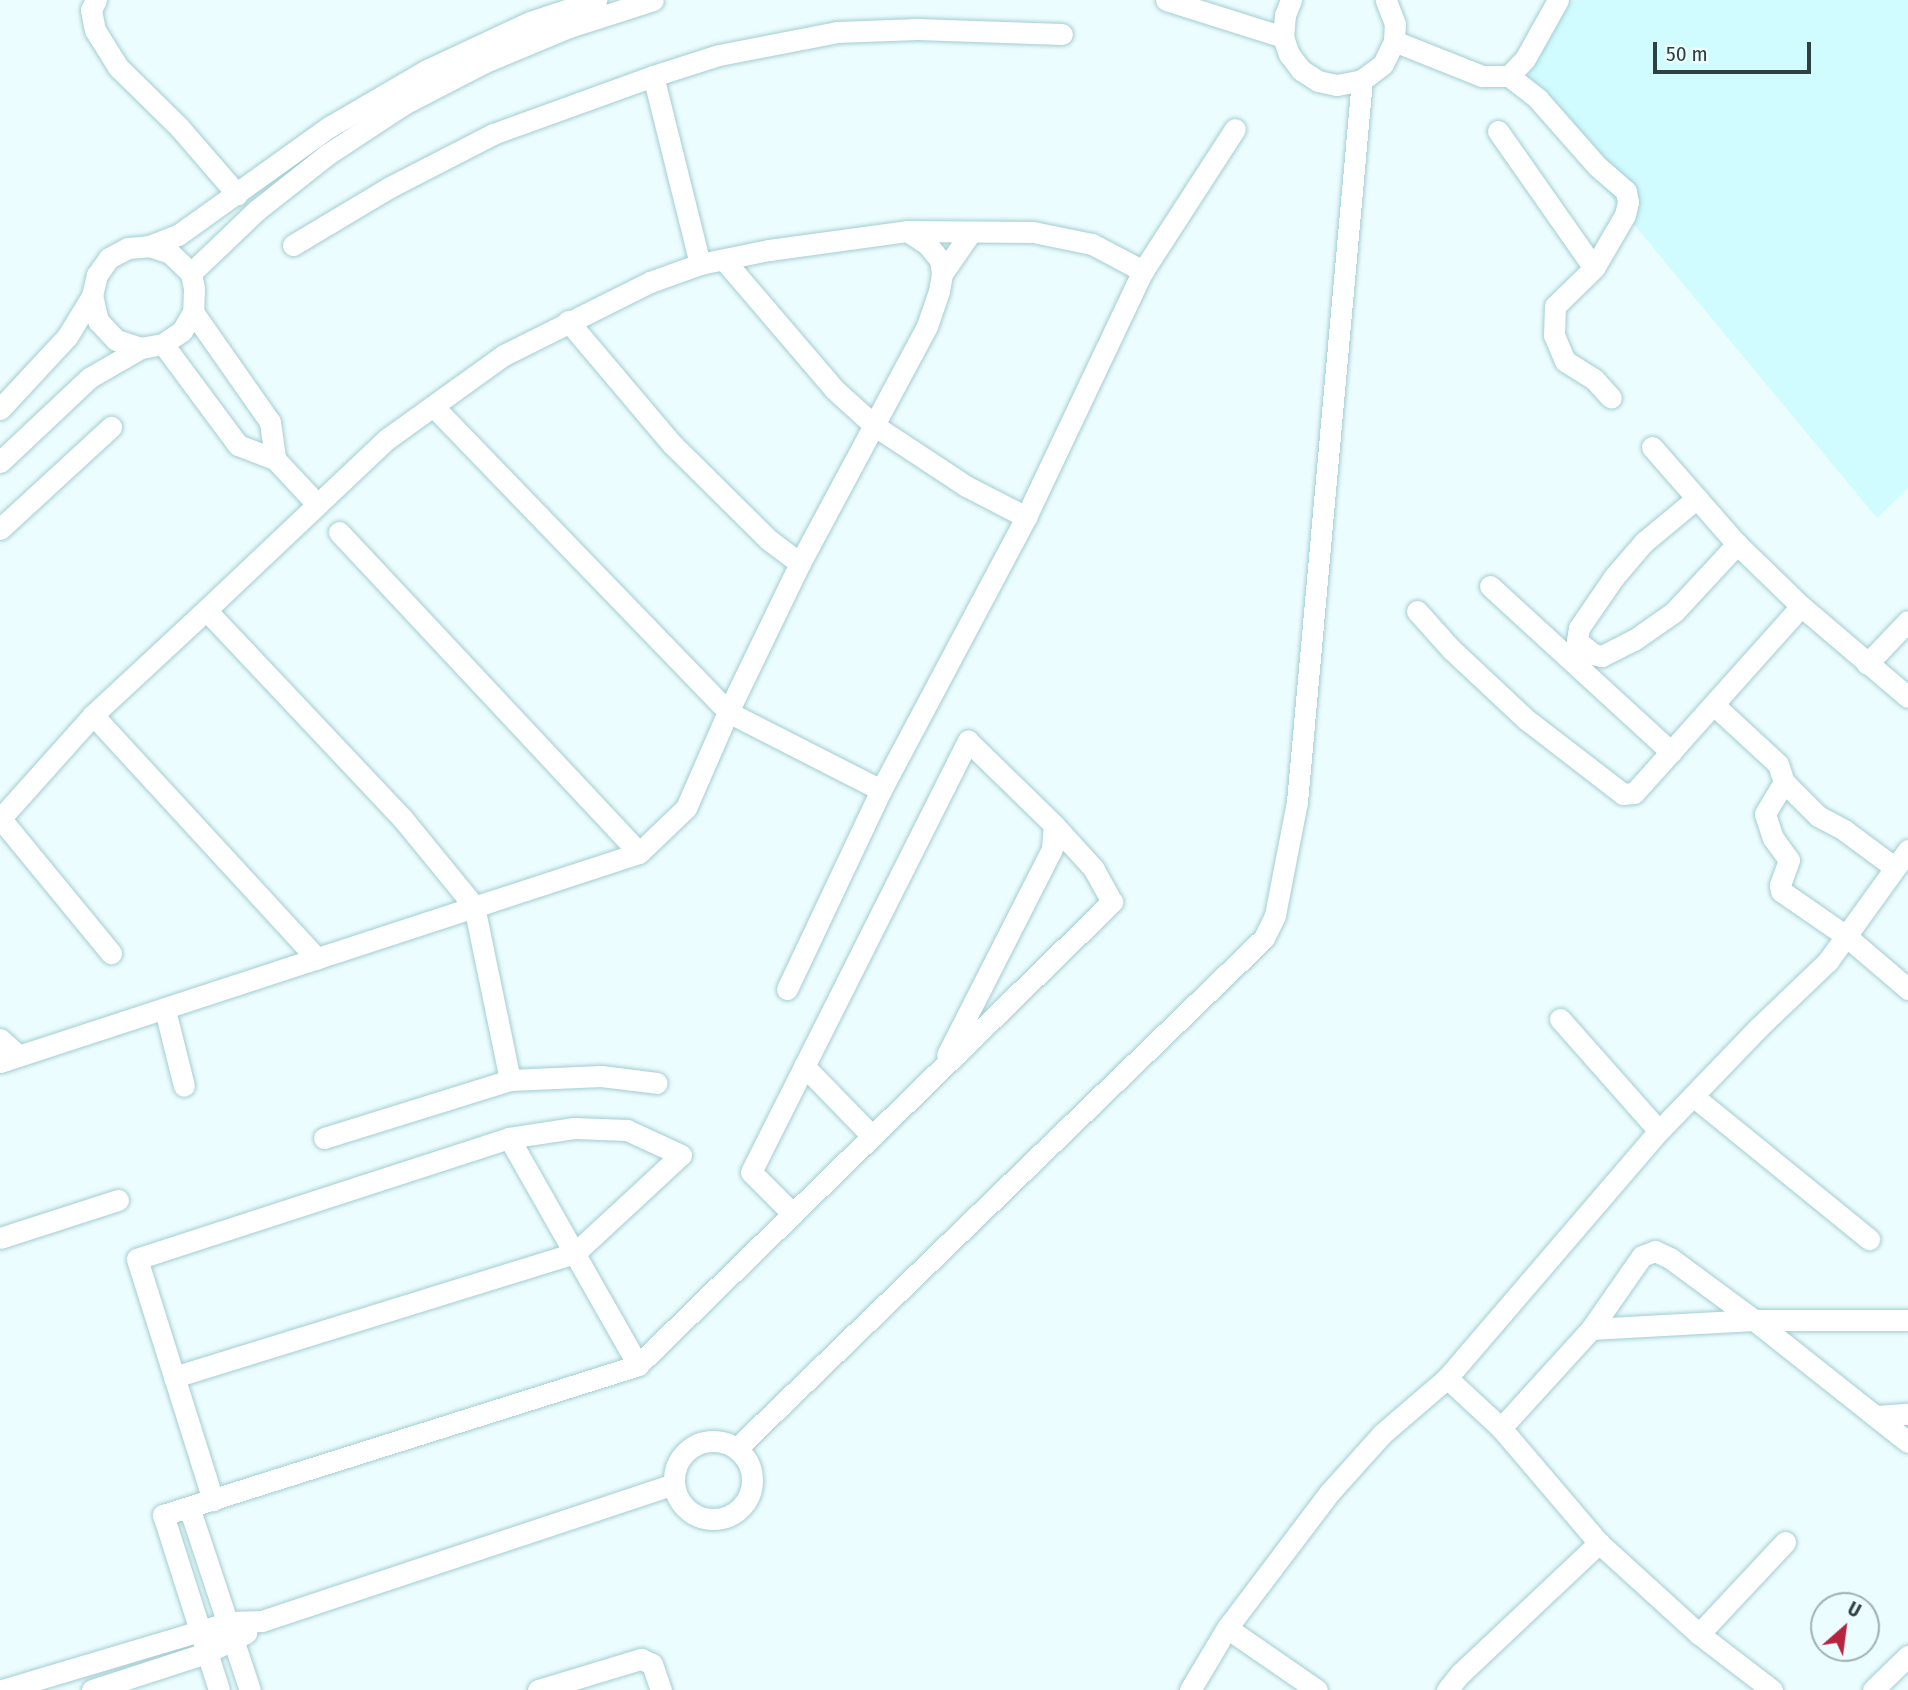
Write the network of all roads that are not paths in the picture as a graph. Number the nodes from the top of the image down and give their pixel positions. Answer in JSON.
{"nodes":[{"id":1,"x":96,"y":0,"type":"edge"},
{"id":2,"x":596,"y":0,"type":"edge"},
{"id":3,"x":653,"y":0,"type":"edge"},
{"id":4,"x":1167,"y":0,"type":"edge"},
{"id":5,"x":1291,"y":0,"type":"edge"},
{"id":6,"x":1386,"y":0,"type":"edge"},
{"id":7,"x":1558,"y":0,"type":"edge"},
{"id":8,"x":1062,"y":34,"type":"dead end"},
{"id":9,"x":1283,"y":37,"type":"junction"},
{"id":10,"x":1394,"y":41,"type":"junction"},
{"id":11,"x":653,"y":76,"type":"junction"},
{"id":12,"x":1509,"y":76,"type":"junction"},
{"id":13,"x":1362,"y":80,"type":"junction"},
{"id":14,"x":1235,"y":129,"type":"dead end"},
{"id":15,"x":1498,"y":131,"type":"dead end"},
{"id":16,"x":237,"y":194,"type":"junction"},
{"id":17,"x":907,"y":231,"type":"junction"},
{"id":18,"x":971,"y":232,"type":"junction"},
{"id":19,"x":293,"y":245,"type":"dead end"},
{"id":20,"x":149,"y":246,"type":"junction"},
{"id":21,"x":724,"y":260,"type":"junction"},
{"id":22,"x":700,"y":264,"type":"junction"},
{"id":23,"x":1594,"y":268,"type":"junction"},
{"id":24,"x":1143,"y":271,"type":"junction"},
{"id":25,"x":191,"y":273,"type":"junction"},
{"id":26,"x":942,"y":274,"type":"junction"},
{"id":27,"x":92,"y":296,"type":"junction"},
{"id":28,"x":193,"y":312,"type":"junction"},
{"id":29,"x":568,"y":321,"type":"junction"},
{"id":30,"x":163,"y":344,"type":"junction"},
{"id":31,"x":141,"y":348,"type":"junction"},
{"id":32,"x":1611,"y":398,"type":"dead end"},
{"id":33,"x":433,"y":406,"type":"junction"},
{"id":34,"x":0,"y":409,"type":"edge"},
{"id":35,"x":875,"y":426,"type":"junction"},
{"id":36,"x":111,"y":427,"type":"dead end"},
{"id":37,"x":1652,"y":447,"type":"dead end"},
{"id":38,"x":275,"y":459,"type":"junction"},
{"id":39,"x":0,"y":462,"type":"edge"},
{"id":40,"x":1697,"y":498,"type":"junction"},
{"id":41,"x":317,"y":504,"type":"junction"},
{"id":42,"x":1026,"y":517,"type":"junction"},
{"id":43,"x":0,"y":529,"type":"edge"},
{"id":44,"x":339,"y":532,"type":"dead end"},
{"id":45,"x":1737,"y":544,"type":"junction"},
{"id":46,"x":800,"y":563,"type":"junction"},
{"id":47,"x":1490,"y":586,"type":"dead end"},
{"id":48,"x":1801,"y":606,"type":"junction"},
{"id":49,"x":206,"y":610,"type":"junction"},
{"id":50,"x":1417,"y":611,"type":"dead end"},
{"id":51,"x":1908,"y":621,"type":"edge"},
{"id":52,"x":1867,"y":664,"type":"junction"},
{"id":53,"x":1908,"y":697,"type":"edge"},
{"id":54,"x":1714,"y":705,"type":"junction"},
{"id":55,"x":728,"y":712,"type":"junction"},
{"id":56,"x":93,"y":715,"type":"junction"},
{"id":57,"x":1671,"y":752,"type":"junction"},
{"id":58,"x":1784,"y":782,"type":"junction"},
{"id":59,"x":881,"y":790,"type":"junction"},
{"id":60,"x":0,"y":819,"type":"edge"},
{"id":61,"x":1054,"y":825,"type":"junction"},
{"id":62,"x":1908,"y":850,"type":"edge"},
{"id":63,"x":639,"y":853,"type":"junction"},
{"id":64,"x":1894,"y":867,"type":"junction"},
{"id":65,"x":474,"y":906,"type":"junction"},
{"id":66,"x":1846,"y":936,"type":"junction"},
{"id":67,"x":111,"y":953,"type":"dead end"},
{"id":68,"x":317,"y":959,"type":"junction"},
{"id":69,"x":787,"y":989,"type":"dead end"},
{"id":70,"x":1908,"y":989,"type":"edge"},
{"id":71,"x":165,"y":1010,"type":"junction"},
{"id":72,"x":1560,"y":1019,"type":"dead end"},
{"id":73,"x":0,"y":1039,"type":"edge"},
{"id":74,"x":9,"y":1058,"type":"edge"},
{"id":75,"x":804,"y":1066,"type":"junction"},
{"id":76,"x":940,"y":1070,"type":"junction"},
{"id":77,"x":510,"y":1080,"type":"junction"},
{"id":78,"x":657,"y":1083,"type":"dead end"},
{"id":79,"x":184,"y":1086,"type":"dead end"},
{"id":80,"x":1693,"y":1096,"type":"junction"},
{"id":81,"x":1659,"y":1131,"type":"junction"},
{"id":82,"x":872,"y":1136,"type":"junction"},
{"id":83,"x":324,"y":1138,"type":"dead end"},
{"id":84,"x":509,"y":1138,"type":"junction"},
{"id":85,"x":118,"y":1200,"type":"dead end"},
{"id":86,"x":793,"y":1214,"type":"junction"},
{"id":87,"x":0,"y":1238,"type":"edge"},
{"id":88,"x":1869,"y":1239,"type":"dead end"},
{"id":89,"x":575,"y":1253,"type":"junction"},
{"id":90,"x":1754,"y":1320,"type":"junction"},
{"id":91,"x":1908,"y":1320,"type":"edge"},
{"id":92,"x":1591,"y":1329,"type":"junction"},
{"id":93,"x":638,"y":1365,"type":"junction"},
{"id":94,"x":174,"y":1377,"type":"junction"},
{"id":95,"x":1447,"y":1378,"type":"junction"},
{"id":96,"x":1908,"y":1414,"type":"edge"},
{"id":97,"x":1875,"y":1416,"type":"junction"},
{"id":98,"x":1501,"y":1428,"type":"junction"},
{"id":99,"x":1908,"y":1442,"type":"edge"},
{"id":100,"x":737,"y":1448,"type":"junction"},
{"id":101,"x":674,"y":1484,"type":"junction"},
{"id":102,"x":213,"y":1500,"type":"junction"},
{"id":103,"x":189,"y":1507,"type":"junction"},
{"id":104,"x":1785,"y":1542,"type":"dead end"},
{"id":105,"x":1599,"y":1543,"type":"junction"},
{"id":106,"x":1227,"y":1628,"type":"junction"},
{"id":107,"x":198,"y":1631,"type":"junction"},
{"id":108,"x":233,"y":1631,"type":"junction"},
{"id":109,"x":1699,"y":1634,"type":"junction"},
{"id":110,"x":206,"y":1653,"type":"junction"},
{"id":111,"x":1908,"y":1656,"type":"edge"},
{"id":112,"x":2,"y":1690,"type":"edge"},
{"id":113,"x":92,"y":1690,"type":"edge"},
{"id":114,"x":219,"y":1690,"type":"edge"},
{"id":115,"x":250,"y":1690,"type":"edge"},
{"id":116,"x":538,"y":1690,"type":"edge"},
{"id":117,"x":661,"y":1690,"type":"edge"},
{"id":118,"x":1190,"y":1690,"type":"edge"},
{"id":119,"x":1317,"y":1690,"type":"edge"},
{"id":120,"x":1447,"y":1690,"type":"edge"},
{"id":121,"x":1772,"y":1690,"type":"edge"},
{"id":122,"x":1873,"y":1690,"type":"edge"}],
"edges":[{"from":1,"to":16,"type":"street"},
{"from":2,"to":16,"type":"street"},
{"from":3,"to":25,"type":"street"},
{"from":4,"to":9,"type":"street"},
{"from":5,"to":9,"type":"street"},
{"from":6,"to":10,"type":"street"},
{"from":7,"to":12,"type":"street"},
{"from":8,"to":11,"type":"street"},
{"from":9,"to":13,"type":"street"},
{"from":10,"to":12,"type":"street"},
{"from":10,"to":13,"type":"street"},
{"from":11,"to":19,"type":"street"},
{"from":11,"to":22,"type":"street"},
{"from":12,"to":23,"type":"street"},
{"from":13,"to":100,"type":"street"},
{"from":14,"to":24,"type":"street"},
{"from":15,"to":23,"type":"street"},
{"from":16,"to":20,"type":"street"},
{"from":17,"to":18,"type":"street"},
{"from":17,"to":21,"type":"street"},
{"from":17,"to":26,"type":"street"},
{"from":18,"to":24,"type":"street"},
{"from":18,"to":26,"type":"street"},
{"from":20,"to":25,"type":"street"},
{"from":20,"to":27,"type":"street"},
{"from":21,"to":22,"type":"street"},
{"from":21,"to":35,"type":"street"},
{"from":22,"to":29,"type":"street"},
{"from":23,"to":32,"type":"street"},
{"from":24,"to":42,"type":"street"},
{"from":25,"to":28,"type":"street"},
{"from":26,"to":35,"type":"street"},
{"from":27,"to":31,"type":"street"},
{"from":27,"to":34,"type":"street"},
{"from":28,"to":30,"type":"street"},
{"from":28,"to":38,"type":"street"},
{"from":29,"to":33,"type":"street"},
{"from":29,"to":46,"type":"street"},
{"from":30,"to":31,"type":"street"},
{"from":30,"to":38,"type":"street"},
{"from":31,"to":39,"type":"street"},
{"from":33,"to":41,"type":"street"},
{"from":33,"to":55,"type":"street"},
{"from":35,"to":42,"type":"street"},
{"from":35,"to":46,"type":"street"},
{"from":36,"to":43,"type":"street"},
{"from":37,"to":40,"type":"street"},
{"from":38,"to":41,"type":"street"},
{"from":40,"to":45,"type":"street"},
{"from":40,"to":45,"type":"street"},
{"from":41,"to":49,"type":"street"},
{"from":42,"to":59,"type":"street"},
{"from":44,"to":63,"type":"street"},
{"from":45,"to":48,"type":"street"},
{"from":46,"to":55,"type":"street"},
{"from":47,"to":57,"type":"street"},
{"from":48,"to":52,"type":"street"},
{"from":48,"to":54,"type":"street"},
{"from":49,"to":56,"type":"street"},
{"from":49,"to":65,"type":"street"},
{"from":50,"to":57,"type":"street"},
{"from":51,"to":52,"type":"street"},
{"from":52,"to":53,"type":"street"},
{"from":54,"to":57,"type":"street"},
{"from":54,"to":58,"type":"street"},
{"from":55,"to":59,"type":"street"},
{"from":55,"to":63,"type":"street"},
{"from":56,"to":60,"type":"street"},
{"from":56,"to":68,"type":"street"},
{"from":58,"to":64,"type":"street"},
{"from":58,"to":66,"type":"street"},
{"from":59,"to":69,"type":"street"},
{"from":60,"to":67,"type":"street"},
{"from":61,"to":75,"type":"street"},
{"from":61,"to":76,"type":"street"},
{"from":61,"to":76,"type":"street"},
{"from":62,"to":64,"type":"street"},
{"from":63,"to":65,"type":"street"},
{"from":64,"to":66,"type":"street"},
{"from":65,"to":68,"type":"street"},
{"from":65,"to":77,"type":"street"},
{"from":66,"to":70,"type":"street"},
{"from":66,"to":80,"type":"street"},
{"from":68,"to":71,"type":"street"},
{"from":71,"to":74,"type":"street"},
{"from":71,"to":79,"type":"street"},
{"from":72,"to":81,"type":"street"},
{"from":73,"to":74,"type":"street"},
{"from":75,"to":82,"type":"street"},
{"from":75,"to":86,"type":"street"},
{"from":76,"to":82,"type":"street"},
{"from":77,"to":78,"type":"street"},
{"from":77,"to":83,"type":"street"},
{"from":80,"to":81,"type":"street"},
{"from":80,"to":88,"type":"street"},
{"from":81,"to":95,"type":"street"},
{"from":82,"to":86,"type":"street"},
{"from":84,"to":89,"type":"street"},
{"from":84,"to":89,"type":"street"},
{"from":84,"to":94,"type":"street"},
{"from":85,"to":87,"type":"street"},
{"from":86,"to":93,"type":"street"},
{"from":89,"to":93,"type":"street"},
{"from":89,"to":94,"type":"street"},
{"from":90,"to":91,"type":"street"},
{"from":90,"to":92,"type":"street"},
{"from":90,"to":92,"type":"street"},
{"from":90,"to":97,"type":"street"},
{"from":92,"to":98,"type":"street"},
{"from":93,"to":102,"type":"street"},
{"from":94,"to":102,"type":"street"},
{"from":95,"to":98,"type":"street"},
{"from":95,"to":106,"type":"street"},
{"from":96,"to":97,"type":"street"},
{"from":97,"to":99,"type":"street"},
{"from":98,"to":105,"type":"street"},
{"from":100,"to":101,"type":"street"},
{"from":100,"to":101,"type":"street"},
{"from":101,"to":108,"type":"street"},
{"from":102,"to":103,"type":"street"},
{"from":103,"to":107,"type":"street"},
{"from":103,"to":108,"type":"street"},
{"from":104,"to":109,"type":"street"},
{"from":105,"to":109,"type":"street"},
{"from":105,"to":120,"type":"street"},
{"from":106,"to":118,"type":"street"},
{"from":106,"to":119,"type":"street"},
{"from":107,"to":108,"type":"street"},
{"from":107,"to":110,"type":"street"},
{"from":107,"to":112,"type":"street"},
{"from":108,"to":110,"type":"street"},
{"from":108,"to":115,"type":"street"},
{"from":109,"to":121,"type":"street"},
{"from":110,"to":113,"type":"street"},
{"from":110,"to":114,"type":"street"},
{"from":111,"to":122,"type":"street"},
{"from":116,"to":117,"type":"street"}]}
